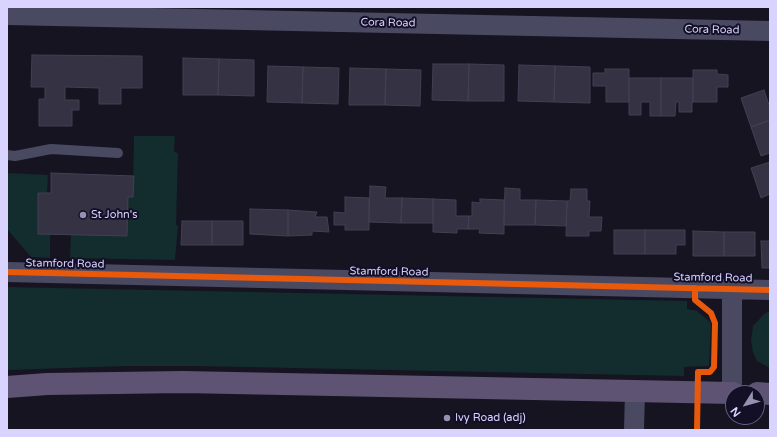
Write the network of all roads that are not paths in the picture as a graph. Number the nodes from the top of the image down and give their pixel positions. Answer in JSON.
{"nodes":[{"id":1,"x":7,"y":15,"type":"edge"},
{"id":2,"x":770,"y":31,"type":"edge"},
{"id":3,"x":118,"y":153,"type":"dead end"},
{"id":4,"x":7,"y":156,"type":"edge"},
{"id":5,"x":7,"y":272,"type":"edge"},
{"id":6,"x":732,"y":288,"type":"junction"},
{"id":7,"x":770,"y":290,"type":"edge"},
{"id":8,"x":732,"y":385,"type":"edge"},
{"id":9,"x":7,"y":387,"type":"edge"},
{"id":10,"x":635,"y":391,"type":"junction"},
{"id":11,"x":725,"y":393,"type":"edge"},
{"id":12,"x":634,"y":430,"type":"edge"}],
"edges":[{"from":1,"to":2,"type":"street","name":"Cora Road"},
{"from":3,"to":4,"type":"lane"},
{"from":5,"to":6,"type":"street","name":"Stamford Road"},
{"from":6,"to":7,"type":"street","name":"Stamford Road"},
{"from":6,"to":8,"type":"street","name":"Stamford Road"},
{"from":9,"to":10,"type":"main road","name":"Stamford Road"},
{"from":10,"to":11,"type":"main road","name":"Stamford Road"},
{"from":10,"to":12,"type":"street"}]}
